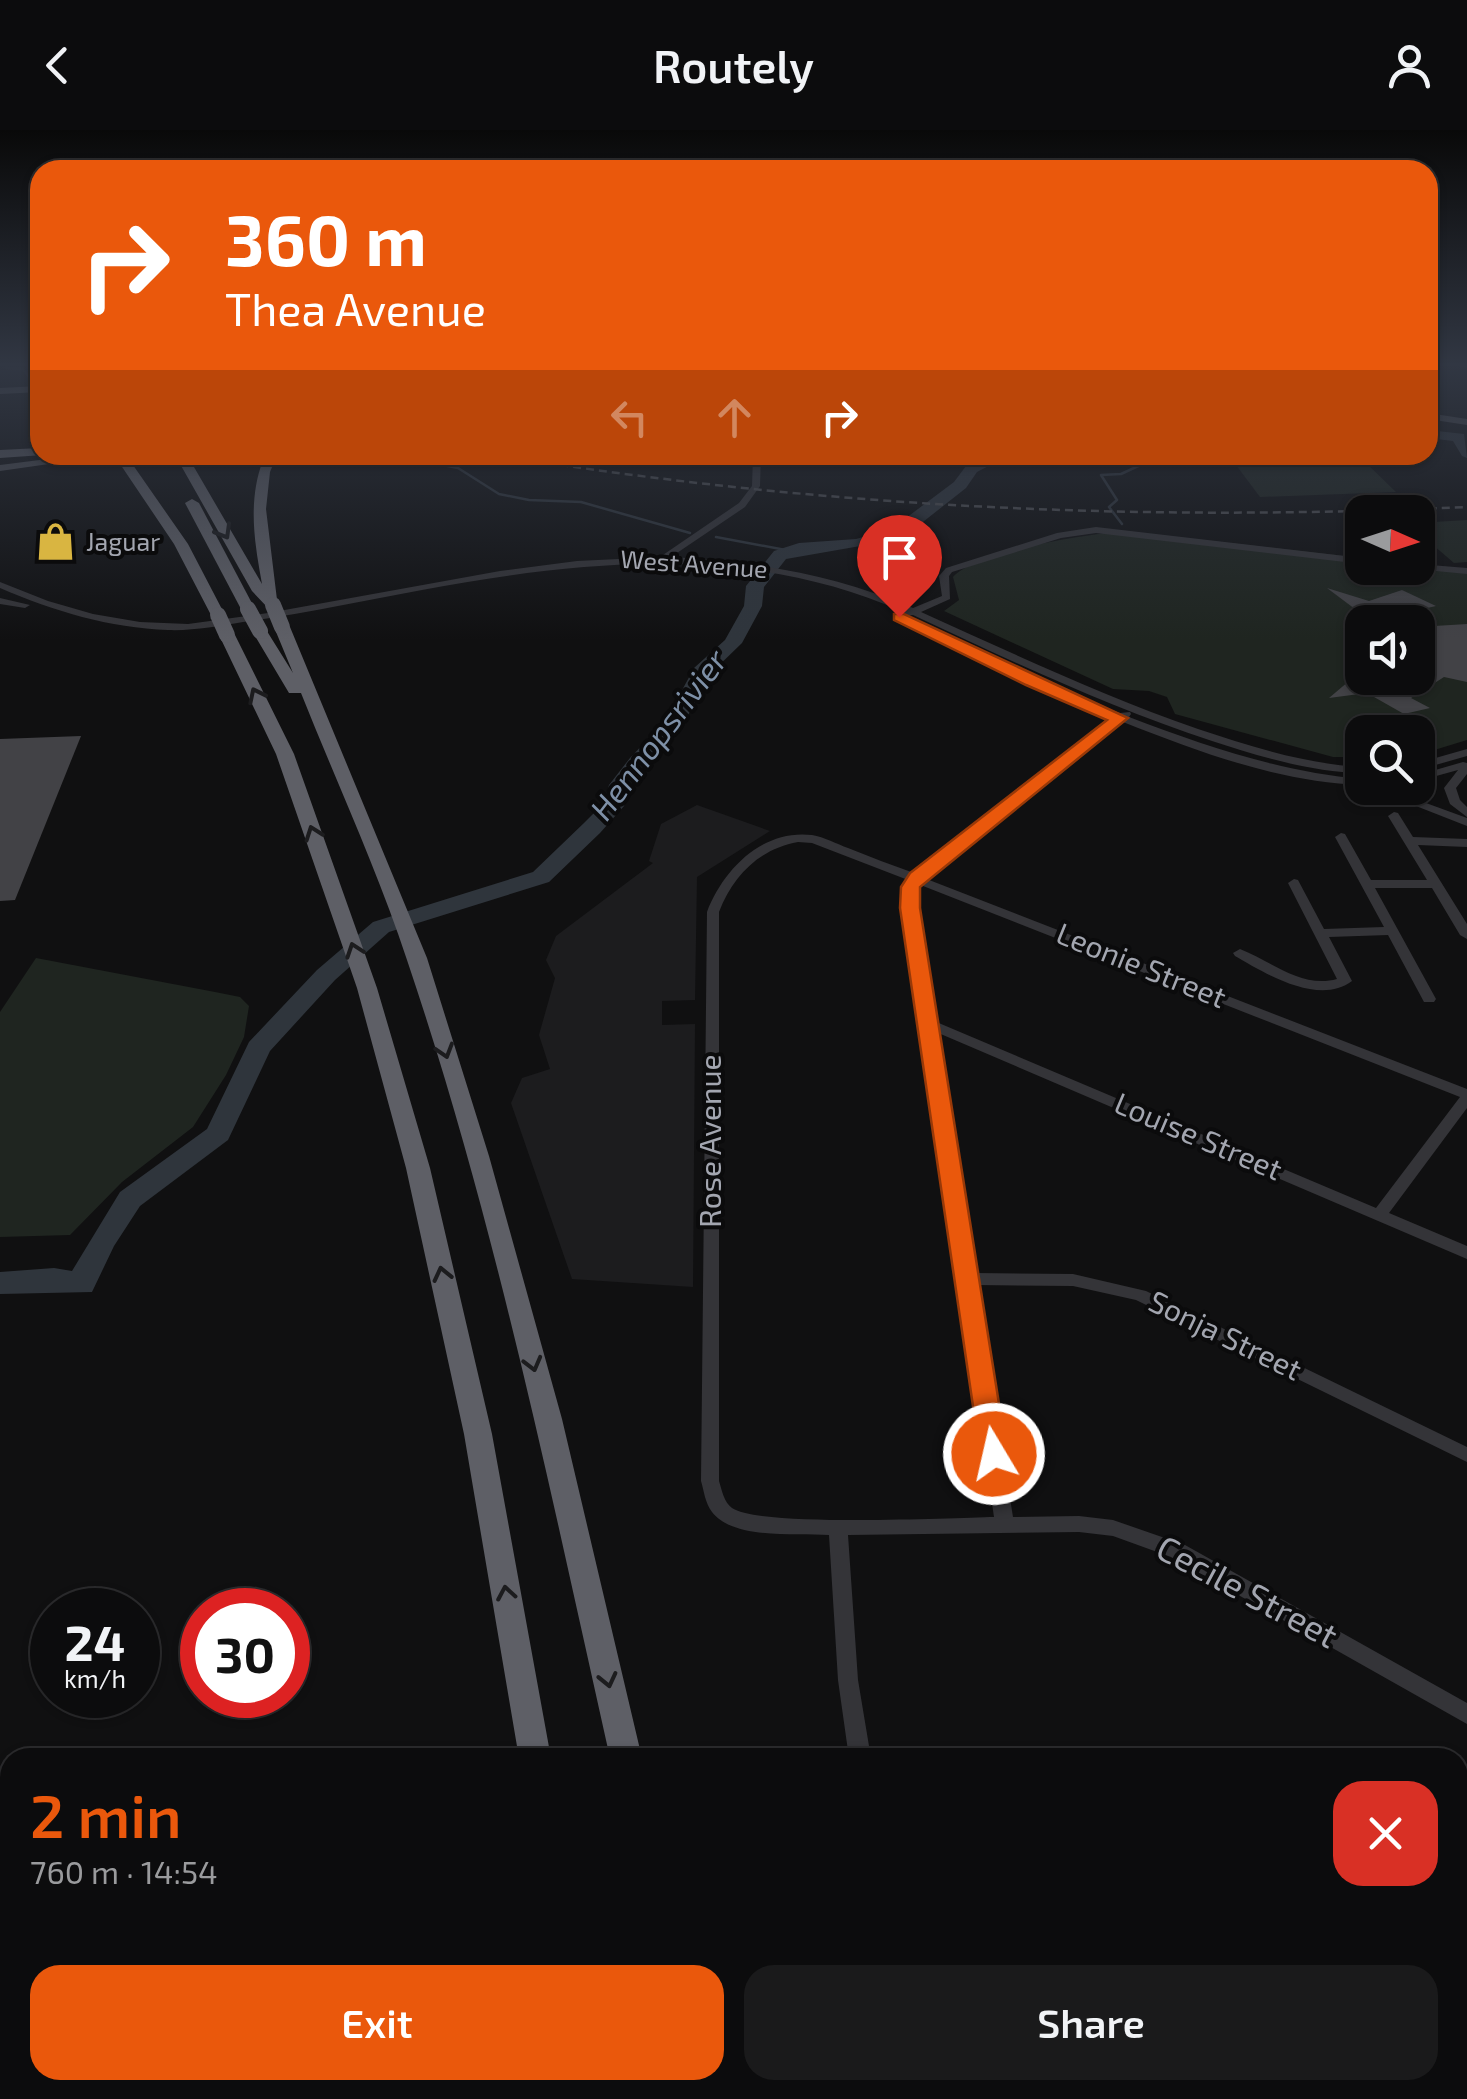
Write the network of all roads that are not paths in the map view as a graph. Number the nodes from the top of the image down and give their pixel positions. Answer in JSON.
{"nodes":[{"id":1,"x":30,"y":464,"type":"edge"},
{"id":2,"x":127,"y":465,"type":"edge"},
{"id":3,"x":138,"y":465,"type":"edge"},
{"id":4,"x":173,"y":465,"type":"edge"},
{"id":5,"x":187,"y":465,"type":"edge"},
{"id":6,"x":269,"y":465,"type":"edge"},
{"id":7,"x":755,"y":465,"type":"edge"},
{"id":8,"x":0,"y":468,"type":"edge"},
{"id":9,"x":158,"y":509,"type":"junction"},
{"id":10,"x":710,"y":530,"type":"junction"},
{"id":11,"x":690,"y":542,"type":"junction"},
{"id":12,"x":620,"y":558,"type":"junction"},
{"id":13,"x":1345,"y":558,"type":"edge"},
{"id":14,"x":727,"y":561,"type":"junction"},
{"id":15,"x":659,"y":562,"type":"junction"},
{"id":16,"x":740,"y":566,"type":"junction"},
{"id":17,"x":1435,"y":568,"type":"edge"},
{"id":18,"x":1467,"y":571,"type":"edge"},
{"id":19,"x":805,"y":578,"type":"junction"},
{"id":20,"x":0,"y":586,"type":"edge"},
{"id":21,"x":0,"y":600,"type":"edge"},
{"id":22,"x":273,"y":605,"type":"junction"},
{"id":23,"x":912,"y":612,"type":"junction"},
{"id":24,"x":899,"y":617,"type":"junction"},
{"id":25,"x":1125,"y":714,"type":"junction"},
{"id":26,"x":327,"y":744,"type":"junction"},
{"id":27,"x":1467,"y":752,"type":"edge"},
{"id":28,"x":1435,"y":762,"type":"edge"},
{"id":29,"x":1467,"y":765,"type":"edge"},
{"id":30,"x":1435,"y":773,"type":"edge"},
{"id":31,"x":1345,"y":778,"type":"edge"},
{"id":32,"x":1422,"y":805,"type":"edge"},
{"id":33,"x":1467,"y":813,"type":"edge"},
{"id":34,"x":1394,"y":816,"type":"dead end"},
{"id":35,"x":1467,"y":822,"type":"edge"},
{"id":36,"x":1341,"y":837,"type":"dead end"},
{"id":37,"x":814,"y":839,"type":"joint"},
{"id":38,"x":1410,"y":841,"type":"junction"},
{"id":39,"x":1467,"y":843,"type":"edge"},
{"id":40,"x":938,"y":860,"type":"junction"},
{"id":41,"x":916,"y":877,"type":"junction"},
{"id":42,"x":1294,"y":884,"type":"dead end"},
{"id":43,"x":1368,"y":884,"type":"junction"},
{"id":44,"x":1436,"y":884,"type":"junction"},
{"id":45,"x":942,"y":887,"type":"junction"},
{"id":46,"x":1393,"y":931,"type":"junction"},
{"id":47,"x":1322,"y":933,"type":"junction"},
{"id":48,"x":1467,"y":934,"type":"edge"},
{"id":49,"x":1240,"y":953,"type":"dead end"},
{"id":50,"x":1430,"y":999,"type":"dead end"},
{"id":51,"x":928,"y":1023,"type":"junction"},
{"id":52,"x":1467,"y":1096,"type":"edge"},
{"id":53,"x":1380,"y":1214,"type":"junction"},
{"id":54,"x":1467,"y":1253,"type":"edge"},
{"id":55,"x":966,"y":1279,"type":"junction"},
{"id":56,"x":1467,"y":1455,"type":"edge"},
{"id":57,"x":716,"y":1505,"type":"joint"},
{"id":58,"x":1004,"y":1524,"type":"junction"},
{"id":59,"x":838,"y":1527,"type":"junction"},
{"id":60,"x":1467,"y":1714,"type":"edge"},
{"id":61,"x":533,"y":1748,"type":"edge"},
{"id":62,"x":624,"y":1748,"type":"edge"},
{"id":63,"x":858,"y":1748,"type":"edge"}],
"edges":[{"from":1,"to":8,"type":"main road"},
{"from":2,"to":9,"type":"highway"},
{"from":3,"to":9,"type":"highway"},
{"from":4,"to":26,"type":"highway","bridge":true},
{"from":5,"to":22,"type":"highway","one_way":true},
{"from":6,"to":22,"type":"highway"},
{"from":7,"to":10,"type":"street"},
{"from":61,"to":9,"type":"highway","one_way":true,"bridge":true},
{"from":10,"to":11,"type":"street"},
{"from":10,"to":14,"type":"street"},
{"from":11,"to":12,"type":"street"},
{"from":11,"to":15,"type":"street"},
{"from":12,"to":15,"type":"street","name":"West Avenue"},
{"from":12,"to":20,"type":"street","name":"West Avenue"},
{"from":13,"to":23,"type":"street"},
{"from":14,"to":15,"type":"street","name":"West Avenue"},
{"from":14,"to":16,"type":"street","name":"West Avenue"},
{"from":15,"to":16,"type":"street","name":"West Avenue"},
{"from":15,"to":21,"type":"street","name":"West Avenue"},
{"from":16,"to":19,"type":"street","name":"West Avenue"},
{"from":17,"to":18,"type":"street"},
{"from":19,"to":23,"type":"street","name":"West Avenue"},
{"from":19,"to":24,"type":"street","name":"West Avenue"},
{"from":22,"to":26,"type":"highway","bridge":true},
{"from":23,"to":24,"type":"street"},
{"from":23,"to":25,"type":"street","name":"West Avenue"},
{"from":24,"to":25,"type":"street","name":"West Avenue"},
{"from":25,"to":31,"type":"street","name":"West Avenue"},
{"from":25,"to":40,"type":"street"},
{"from":26,"to":62,"type":"highway","one_way":true},
{"from":27,"to":28,"type":"street"},
{"from":29,"to":30,"type":"street"},
{"from":29,"to":33,"type":"street"},
{"from":32,"to":35,"type":"street"},
{"from":34,"to":38,"type":"street"},
{"from":36,"to":43,"type":"street"},
{"from":37,"to":41,"type":"street","name":"Leonie Street"},
{"from":37,"to":57,"type":"street","name":"Rose Avenue"},
{"from":38,"to":39,"type":"street"},
{"from":38,"to":44,"type":"street"},
{"from":40,"to":41,"type":"street"},
{"from":40,"to":45,"type":"street"},
{"from":41,"to":45,"type":"street","name":"Leonie Street"},
{"from":41,"to":51,"type":"street"},
{"from":42,"to":47,"type":"street"},
{"from":43,"to":44,"type":"street"},
{"from":43,"to":46,"type":"street"},
{"from":44,"to":48,"type":"street"},
{"from":45,"to":52,"type":"street","name":"Leonie Street"},
{"from":46,"to":47,"type":"street"},
{"from":46,"to":50,"type":"street"},
{"from":47,"to":49,"type":"street"},
{"from":51,"to":53,"type":"street","name":"Louise Street"},
{"from":51,"to":55,"type":"street"},
{"from":52,"to":53,"type":"street"},
{"from":53,"to":54,"type":"street","name":"Louise Street"},
{"from":55,"to":56,"type":"street","name":"Sonja Street"},
{"from":55,"to":58,"type":"street"},
{"from":57,"to":59,"type":"street","name":"Cecile Street"},
{"from":58,"to":59,"type":"street","name":"Cecile Street"},
{"from":58,"to":60,"type":"street","name":"Cecile Street"},
{"from":59,"to":63,"type":"street"}]}
